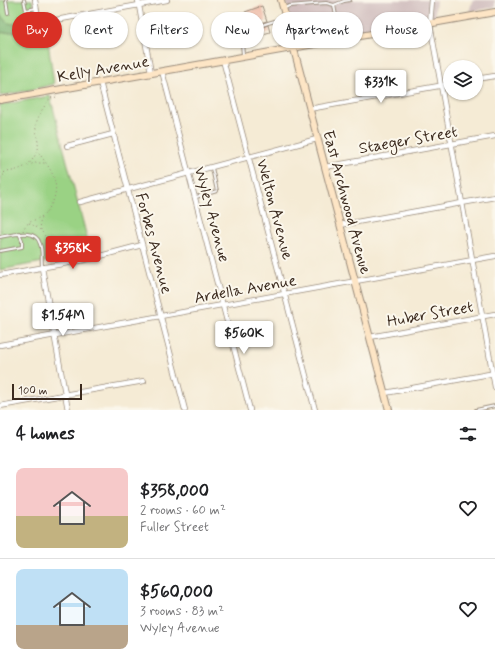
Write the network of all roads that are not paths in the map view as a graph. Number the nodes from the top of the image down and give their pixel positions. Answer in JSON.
{"nodes":[{"id":1,"x":6,"y":0,"type":"edge"},
{"id":2,"x":24,"y":0,"type":"edge"},
{"id":3,"x":35,"y":0,"type":"edge"},
{"id":4,"x":167,"y":0,"type":"edge"},
{"id":5,"x":281,"y":0,"type":"edge"},
{"id":6,"x":350,"y":0,"type":"edge"},
{"id":7,"x":432,"y":0,"type":"edge"},
{"id":8,"x":138,"y":2,"type":"edge"},
{"id":9,"x":334,"y":5,"type":"junction"},
{"id":10,"x":37,"y":8,"type":"junction"},
{"id":11,"x":283,"y":8,"type":"junction"},
{"id":12,"x":8,"y":12,"type":"dead end"},
{"id":13,"x":38,"y":12,"type":"edge"},
{"id":14,"x":284,"y":12,"type":"edge"},
{"id":15,"x":335,"y":12,"type":"edge"},
{"id":16,"x":431,"y":12,"type":"edge"},
{"id":17,"x":495,"y":12,"type":"edge"},
{"id":18,"x":62,"y":18,"type":"edge"},
{"id":19,"x":272,"y":22,"type":"edge"},
{"id":20,"x":432,"y":24,"type":"edge"},
{"id":21,"x":432,"y":35,"type":"edge"},
{"id":22,"x":293,"y":48,"type":"joint"},
{"id":23,"x":244,"y":56,"type":"junction"},
{"id":24,"x":223,"y":60,"type":"junction"},
{"id":25,"x":162,"y":71,"type":"junction"},
{"id":26,"x":151,"y":73,"type":"junction"},
{"id":27,"x":495,"y":76,"type":"edge"},
{"id":28,"x":483,"y":78,"type":"edge"},
{"id":29,"x":100,"y":82,"type":"junction"},
{"id":30,"x":441,"y":86,"type":"junction"},
{"id":31,"x":0,"y":100,"type":"edge"},
{"id":32,"x":310,"y":109,"type":"junction"},
{"id":33,"x":113,"y":134,"type":"junction"},
{"id":34,"x":495,"y":136,"type":"edge"},
{"id":35,"x":318,"y":139,"type":"junction"},
{"id":36,"x":451,"y":144,"type":"junction"},
{"id":37,"x":67,"y":146,"type":"dead end"},
{"id":38,"x":249,"y":157,"type":"junction"},
{"id":39,"x":211,"y":167,"type":"junction"},
{"id":40,"x":325,"y":167,"type":"junction"},
{"id":41,"x":188,"y":173,"type":"junction"},
{"id":42,"x":128,"y":189,"type":"junction"},
{"id":43,"x":195,"y":197,"type":"junction"},
{"id":44,"x":495,"y":197,"type":"edge"},
{"id":45,"x":80,"y":202,"type":"dead end"},
{"id":46,"x":462,"y":203,"type":"junction"},
{"id":47,"x":340,"y":225,"type":"junction"},
{"id":48,"x":21,"y":233,"type":"junction"},
{"id":49,"x":0,"y":237,"type":"edge"},
{"id":50,"x":142,"y":245,"type":"junction"},
{"id":51,"x":0,"y":251,"type":"edge"},
{"id":52,"x":495,"y":256,"type":"edge"},
{"id":53,"x":472,"y":260,"type":"junction"},
{"id":54,"x":42,"y":268,"type":"junction"},
{"id":55,"x":0,"y":275,"type":"edge"},
{"id":56,"x":356,"y":281,"type":"junction"},
{"id":57,"x":284,"y":294,"type":"junction"},
{"id":58,"x":223,"y":305,"type":"junction"},
{"id":59,"x":495,"y":314,"type":"edge"},
{"id":60,"x":161,"y":316,"type":"junction"},
{"id":61,"x":482,"y":317,"type":"junction"},
{"id":62,"x":54,"y":335,"type":"junction"},
{"id":63,"x":370,"y":337,"type":"junction"},
{"id":64,"x":0,"y":345,"type":"edge"},
{"id":65,"x":494,"y":373,"type":"edge"},
{"id":66,"x":144,"y":381,"type":"dead end"},
{"id":67,"x":495,"y":387,"type":"edge"},
{"id":68,"x":385,"y":393,"type":"junction"},
{"id":69,"x":65,"y":395,"type":"junction"},
{"id":70,"x":0,"y":406,"type":"edge"},
{"id":71,"x":495,"y":406,"type":"edge"},
{"id":72,"x":68,"y":410,"type":"edge"},
{"id":73,"x":185,"y":410,"type":"edge"},
{"id":74,"x":250,"y":410,"type":"edge"},
{"id":75,"x":315,"y":410,"type":"edge"},
{"id":76,"x":389,"y":410,"type":"edge"},
{"id":77,"x":476,"y":410,"type":"edge"}],
"edges":[{"from":1,"to":12,"type":"lane"},
{"from":2,"to":10,"type":"lane"},
{"from":3,"to":10,"type":"street"},
{"from":4,"to":8,"type":"street"},
{"from":5,"to":11,"type":"main road","name":"East Archwood Avenue"},
{"from":6,"to":9,"type":"lane"},
{"from":7,"to":16,"type":"street"},
{"from":8,"to":18,"type":"street"},
{"from":8,"to":26,"type":"street"},
{"from":9,"to":11,"type":"lane"},
{"from":9,"to":15,"type":"lane"},
{"from":10,"to":13,"type":"street"},
{"from":11,"to":14,"type":"main road","name":"East Archwood Avenue"},
{"from":17,"to":20,"type":"main road","name":"Kelly Avenue"},
{"from":19,"to":23,"type":"lane"},
{"from":21,"to":30,"type":"street"},
{"from":22,"to":23,"type":"main road","name":"Kelly Avenue"},
{"from":22,"to":32,"type":"main road","name":"East Archwood Avenue"},
{"from":23,"to":24,"type":"main road","name":"Kelly Avenue"},
{"from":24,"to":25,"type":"main road","name":"Kelly Avenue"},
{"from":24,"to":38,"type":"street","name":"Welton Avenue"},
{"from":25,"to":26,"type":"main road","name":"Kelly Avenue"},
{"from":25,"to":41,"type":"street","name":"Wyley Avenue"},
{"from":26,"to":29,"type":"main road","name":"Kelly Avenue"},
{"from":27,"to":28,"type":"street"},
{"from":29,"to":31,"type":"main road","name":"Kelly Avenue"},
{"from":29,"to":33,"type":"street","name":"Forbes Avenue"},
{"from":30,"to":32,"type":"street"},
{"from":30,"to":36,"type":"street"},
{"from":32,"to":35,"type":"main road","name":"East Archwood Avenue"},
{"from":33,"to":37,"type":"street"},
{"from":33,"to":42,"type":"street","name":"Forbes Avenue"},
{"from":34,"to":36,"type":"street","name":"Staeger Street"},
{"from":35,"to":38,"type":"street"},
{"from":35,"to":40,"type":"main road","name":"East Archwood Avenue"},
{"from":36,"to":40,"type":"street","name":"Staeger Street"},
{"from":36,"to":46,"type":"street"},
{"from":38,"to":39,"type":"street"},
{"from":38,"to":57,"type":"street","name":"Welton Avenue"},
{"from":39,"to":41,"type":"street"},
{"from":39,"to":43,"type":"lane"},
{"from":40,"to":47,"type":"main road","name":"East Archwood Avenue"},
{"from":41,"to":42,"type":"street"},
{"from":41,"to":43,"type":"street","name":"Wyley Avenue"},
{"from":42,"to":45,"type":"street"},
{"from":42,"to":50,"type":"street","name":"Forbes Avenue"},
{"from":43,"to":58,"type":"street","name":"Wyley Avenue"},
{"from":44,"to":46,"type":"street"},
{"from":46,"to":47,"type":"street"},
{"from":46,"to":53,"type":"street"},
{"from":47,"to":56,"type":"main road","name":"East Archwood Avenue"},
{"from":48,"to":49,"type":"lane"},
{"from":48,"to":51,"type":"lane"},
{"from":48,"to":54,"type":"lane"},
{"from":50,"to":54,"type":"street"},
{"from":50,"to":60,"type":"street","name":"Forbes Avenue"},
{"from":52,"to":53,"type":"street","name":"Ardella Avenue"},
{"from":53,"to":56,"type":"street","name":"Ardella Avenue"},
{"from":53,"to":61,"type":"street"},
{"from":54,"to":55,"type":"street"},
{"from":54,"to":62,"type":"street"},
{"from":56,"to":57,"type":"street","name":"Ardella Avenue"},
{"from":56,"to":63,"type":"main road","name":"East Archwood Avenue"},
{"from":57,"to":58,"type":"street","name":"Ardella Avenue"},
{"from":57,"to":75,"type":"street","name":"Welton Avenue"},
{"from":58,"to":60,"type":"street","name":"Ardella Avenue"},
{"from":58,"to":74,"type":"street","name":"Wyley Avenue"},
{"from":59,"to":61,"type":"street","name":"Huber Street"},
{"from":60,"to":62,"type":"street","name":"Ardella Avenue"},
{"from":60,"to":73,"type":"street","name":"Forbes Avenue"},
{"from":61,"to":63,"type":"street","name":"Huber Street"},
{"from":61,"to":65,"type":"street"},
{"from":62,"to":64,"type":"street","name":"Ardella Avenue"},
{"from":62,"to":69,"type":"street"},
{"from":63,"to":68,"type":"main road","name":"East Archwood Avenue"},
{"from":65,"to":67,"type":"street"},
{"from":65,"to":68,"type":"street"},
{"from":66,"to":69,"type":"street"},
{"from":68,"to":76,"type":"main road","name":"East Archwood Avenue"},
{"from":69,"to":70,"type":"street"},
{"from":69,"to":72,"type":"street"},
{"from":71,"to":77,"type":"lane"}]}
